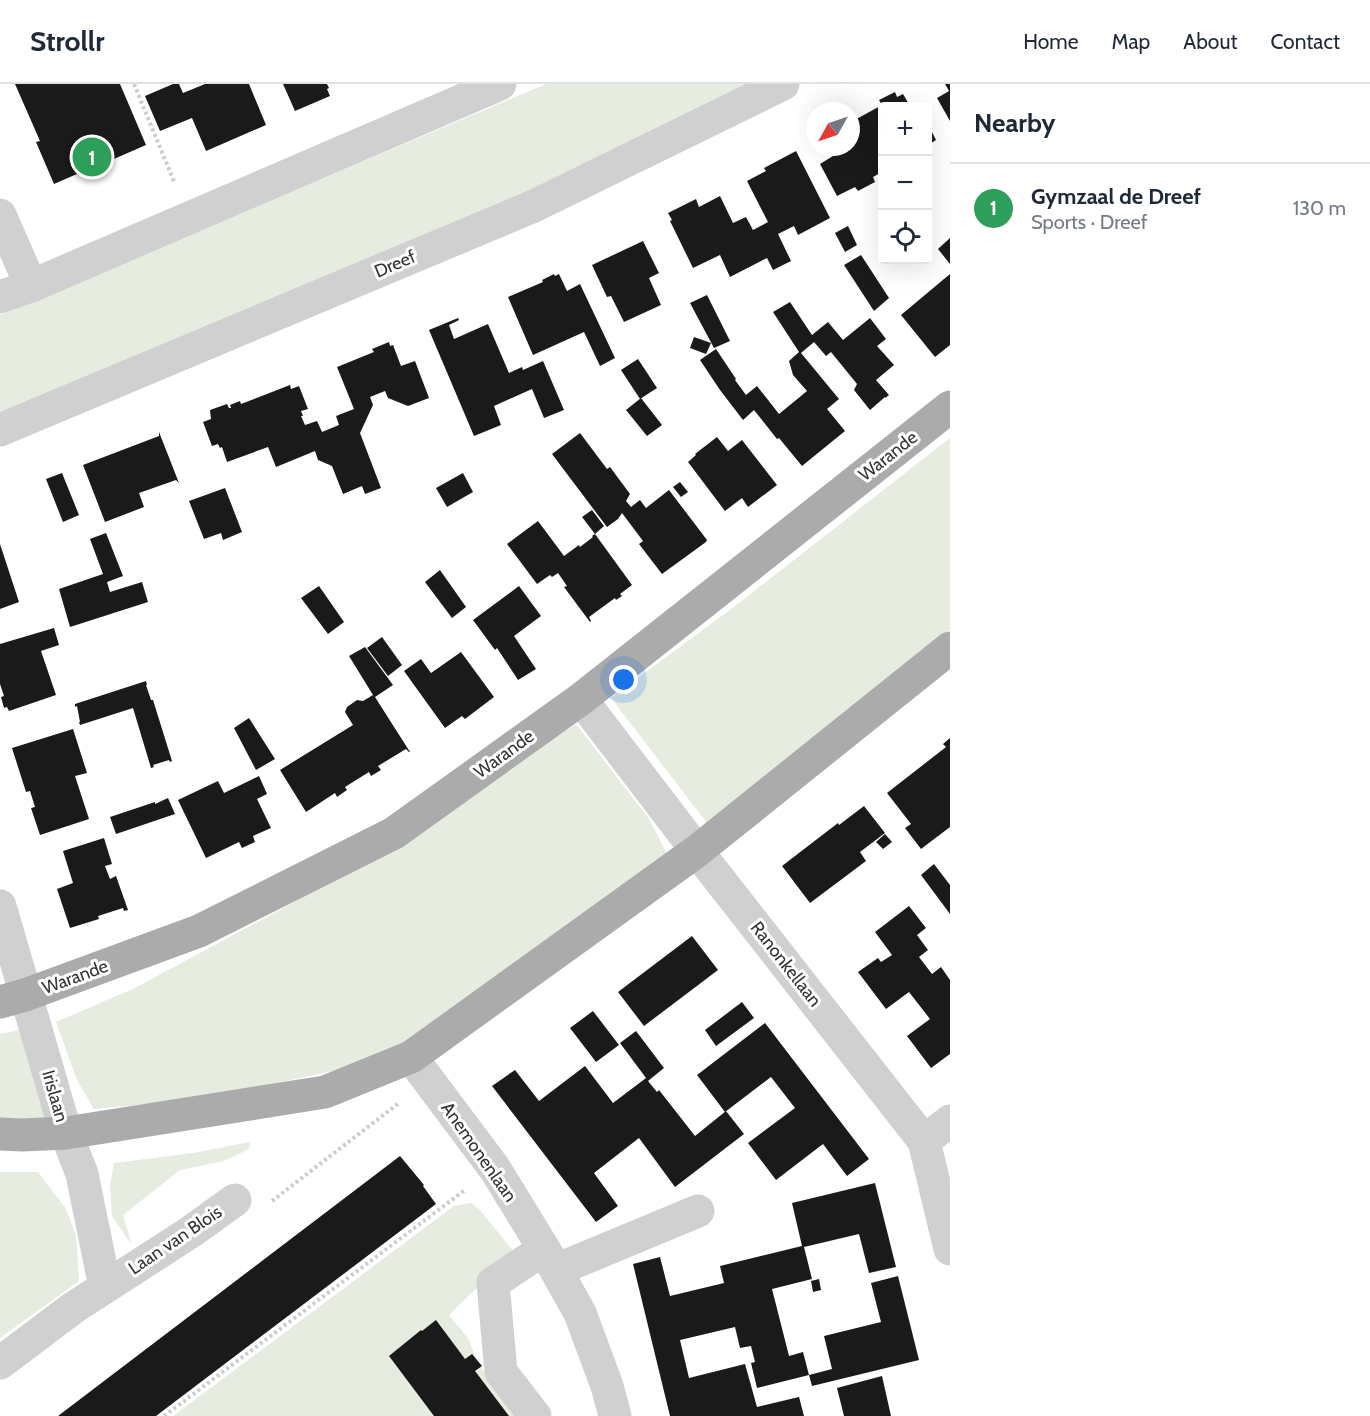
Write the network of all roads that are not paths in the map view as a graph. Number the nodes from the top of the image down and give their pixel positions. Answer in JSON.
{"nodes":[{"id":1,"x":500,"y":84,"type":"edge"},
{"id":2,"x":783,"y":84,"type":"edge"},
{"id":3,"x":0,"y":215,"type":"edge"},
{"id":4,"x":31,"y":286,"type":"junction"},
{"id":5,"x":0,"y":297,"type":"edge"},
{"id":6,"x":950,"y":407,"type":"edge"},
{"id":7,"x":0,"y":430,"type":"edge"},
{"id":8,"x":950,"y":648,"type":"edge"},
{"id":9,"x":581,"y":699,"type":"junction"},
{"id":10,"x":697,"y":851,"type":"junction"},
{"id":11,"x":0,"y":906,"type":"edge"},
{"id":12,"x":13,"y":999,"type":"edge"},
{"id":13,"x":419,"y":1069,"type":"junction"},
{"id":14,"x":950,"y":1121,"type":"edge"},
{"id":15,"x":66,"y":1133,"type":"junction"},
{"id":16,"x":0,"y":1134,"type":"edge"},
{"id":17,"x":924,"y":1141,"type":"junction"},
{"id":18,"x":235,"y":1200,"type":"road end"},
{"id":19,"x":699,"y":1211,"type":"dead end"},
{"id":20,"x":950,"y":1249,"type":"edge"},
{"id":21,"x":550,"y":1259,"type":"junction"},
{"id":22,"x":105,"y":1287,"type":"junction"},
{"id":23,"x":0,"y":1363,"type":"edge"},
{"id":24,"x":535,"y":1416,"type":"edge"},
{"id":25,"x":615,"y":1416,"type":"edge"}],
"edges":[{"from":1,"to":4,"type":"street"},
{"from":2,"to":7,"type":"street","name":"Dreef"},
{"from":3,"to":4,"type":"street"},
{"from":4,"to":5,"type":"street"},
{"from":6,"to":9,"type":"main road","name":"Warande"},
{"from":8,"to":10,"type":"main road"},
{"from":9,"to":10,"type":"street","name":"Ranonkellaan"},
{"from":9,"to":12,"type":"main road","name":"Warande"},
{"from":10,"to":13,"type":"main road"},
{"from":10,"to":17,"type":"street","name":"Ranonkellaan"},
{"from":11,"to":12,"type":"street","name":"Irislaan"},
{"from":12,"to":15,"type":"street","name":"Irislaan"},
{"from":13,"to":15,"type":"main road"},
{"from":13,"to":21,"type":"street","name":"Anemonenlaan"},
{"from":14,"to":17,"type":"street"},
{"from":15,"to":16,"type":"main road"},
{"from":15,"to":22,"type":"street","name":"Irislaan"},
{"from":17,"to":20,"type":"street","name":"Ranonkellaan"},
{"from":18,"to":22,"type":"street","name":"Laan van Blois"},
{"from":19,"to":21,"type":"street"},
{"from":21,"to":24,"type":"street"},
{"from":21,"to":25,"type":"street","name":"Anemonenlaan"},
{"from":22,"to":23,"type":"street","name":"Laan van Blois"}]}
